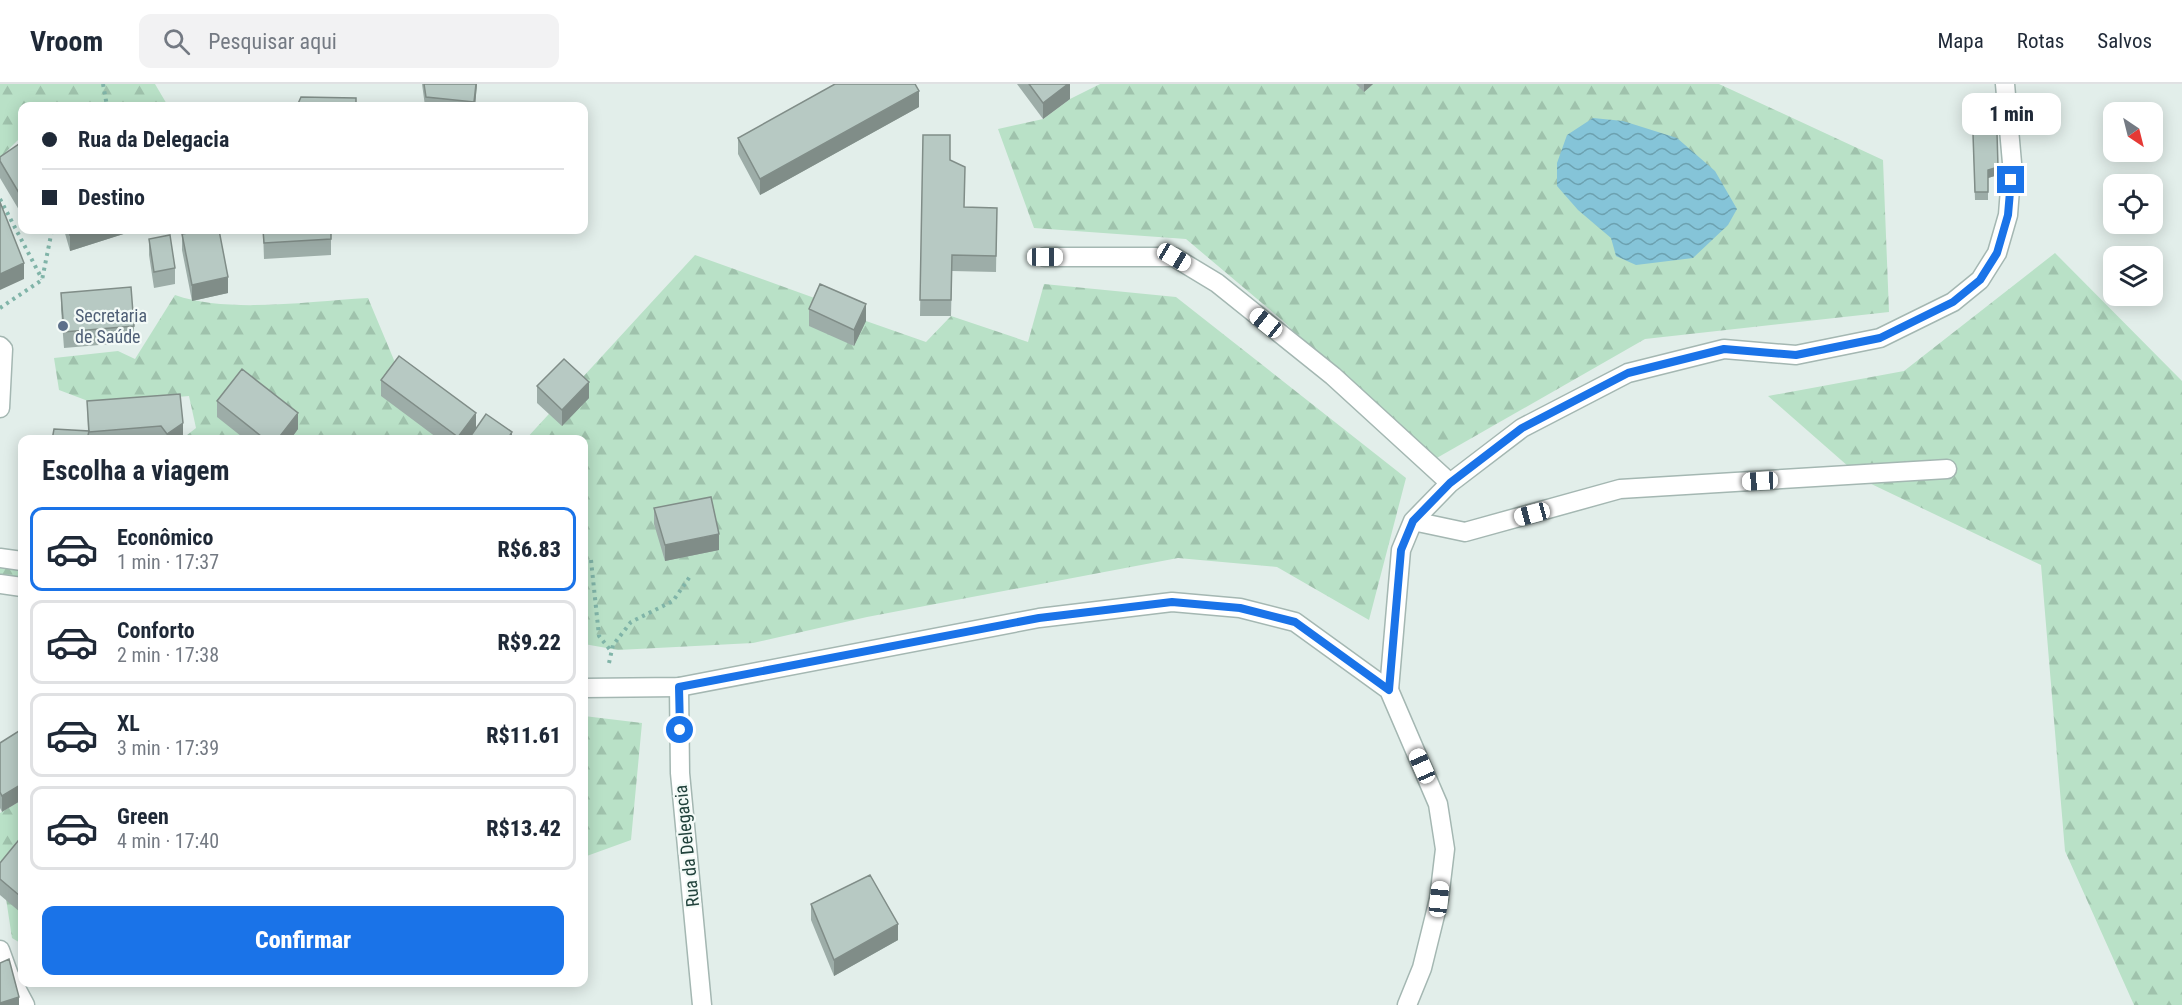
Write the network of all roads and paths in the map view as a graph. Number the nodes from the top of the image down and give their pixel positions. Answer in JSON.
{"nodes":[{"id":1,"x":103,"y":84,"type":"edge"},
{"id":2,"x":2005,"y":84,"type":"edge"},
{"id":3,"x":106,"y":102,"type":"edge"},
{"id":4,"x":0,"y":199,"type":"edge"},
{"id":5,"x":18,"y":233,"type":"edge"},
{"id":6,"x":18,"y":234,"type":"edge"},
{"id":7,"x":51,"y":234,"type":"edge"},
{"id":8,"x":1045,"y":257,"type":"dead end"},
{"id":9,"x":42,"y":279,"type":"junction"},
{"id":10,"x":0,"y":308,"type":"edge"},
{"id":11,"x":0,"y":346,"type":"edge"},
{"id":12,"x":0,"y":408,"type":"edge"},
{"id":13,"x":1947,"y":469,"type":"dead end"},
{"id":14,"x":1450,"y":483,"type":"junction"},
{"id":15,"x":1413,"y":521,"type":"junction"},
{"id":16,"x":0,"y":558,"type":"edge"},
{"id":17,"x":18,"y":560,"type":"edge"},
{"id":18,"x":591,"y":560,"type":"dead end"},
{"id":19,"x":691,"y":575,"type":"dead end"},
{"id":20,"x":0,"y":584,"type":"edge"},
{"id":21,"x":18,"y":586,"type":"edge"},
{"id":22,"x":611,"y":652,"type":"junction"},
{"id":23,"x":679,"y":687,"type":"junction"},
{"id":24,"x":588,"y":688,"type":"edge"},
{"id":25,"x":604,"y":688,"type":"junction"},
{"id":26,"x":1389,"y":690,"type":"junction"},
{"id":27,"x":0,"y":950,"type":"edge"},
{"id":28,"x":25,"y":1005,"type":"edge"},
{"id":29,"x":702,"y":1005,"type":"edge"},
{"id":30,"x":1407,"y":1005,"type":"edge"}],
"edges":[{"from":1,"to":3,"type":"path"},
{"from":2,"to":14,"type":"street"},
{"from":4,"to":5,"type":"path"},
{"from":6,"to":9,"type":"path"},
{"from":7,"to":9,"type":"path"},
{"from":8,"to":14,"type":"street"},
{"from":9,"to":10,"type":"path"},
{"from":11,"to":12,"type":"street"},
{"from":13,"to":15,"type":"street"},
{"from":14,"to":15,"type":"street"},
{"from":15,"to":26,"type":"street"},
{"from":16,"to":17,"type":"street"},
{"from":18,"to":22,"type":"path"},
{"from":19,"to":22,"type":"path"},
{"from":20,"to":21,"type":"street"},
{"from":22,"to":25,"type":"path"},
{"from":23,"to":25,"type":"street"},
{"from":23,"to":26,"type":"street"},
{"from":23,"to":29,"type":"street","name":"Rua da Delegacia"},
{"from":24,"to":25,"type":"street"},
{"from":26,"to":30,"type":"street"},
{"from":27,"to":28,"type":"street"}]}
